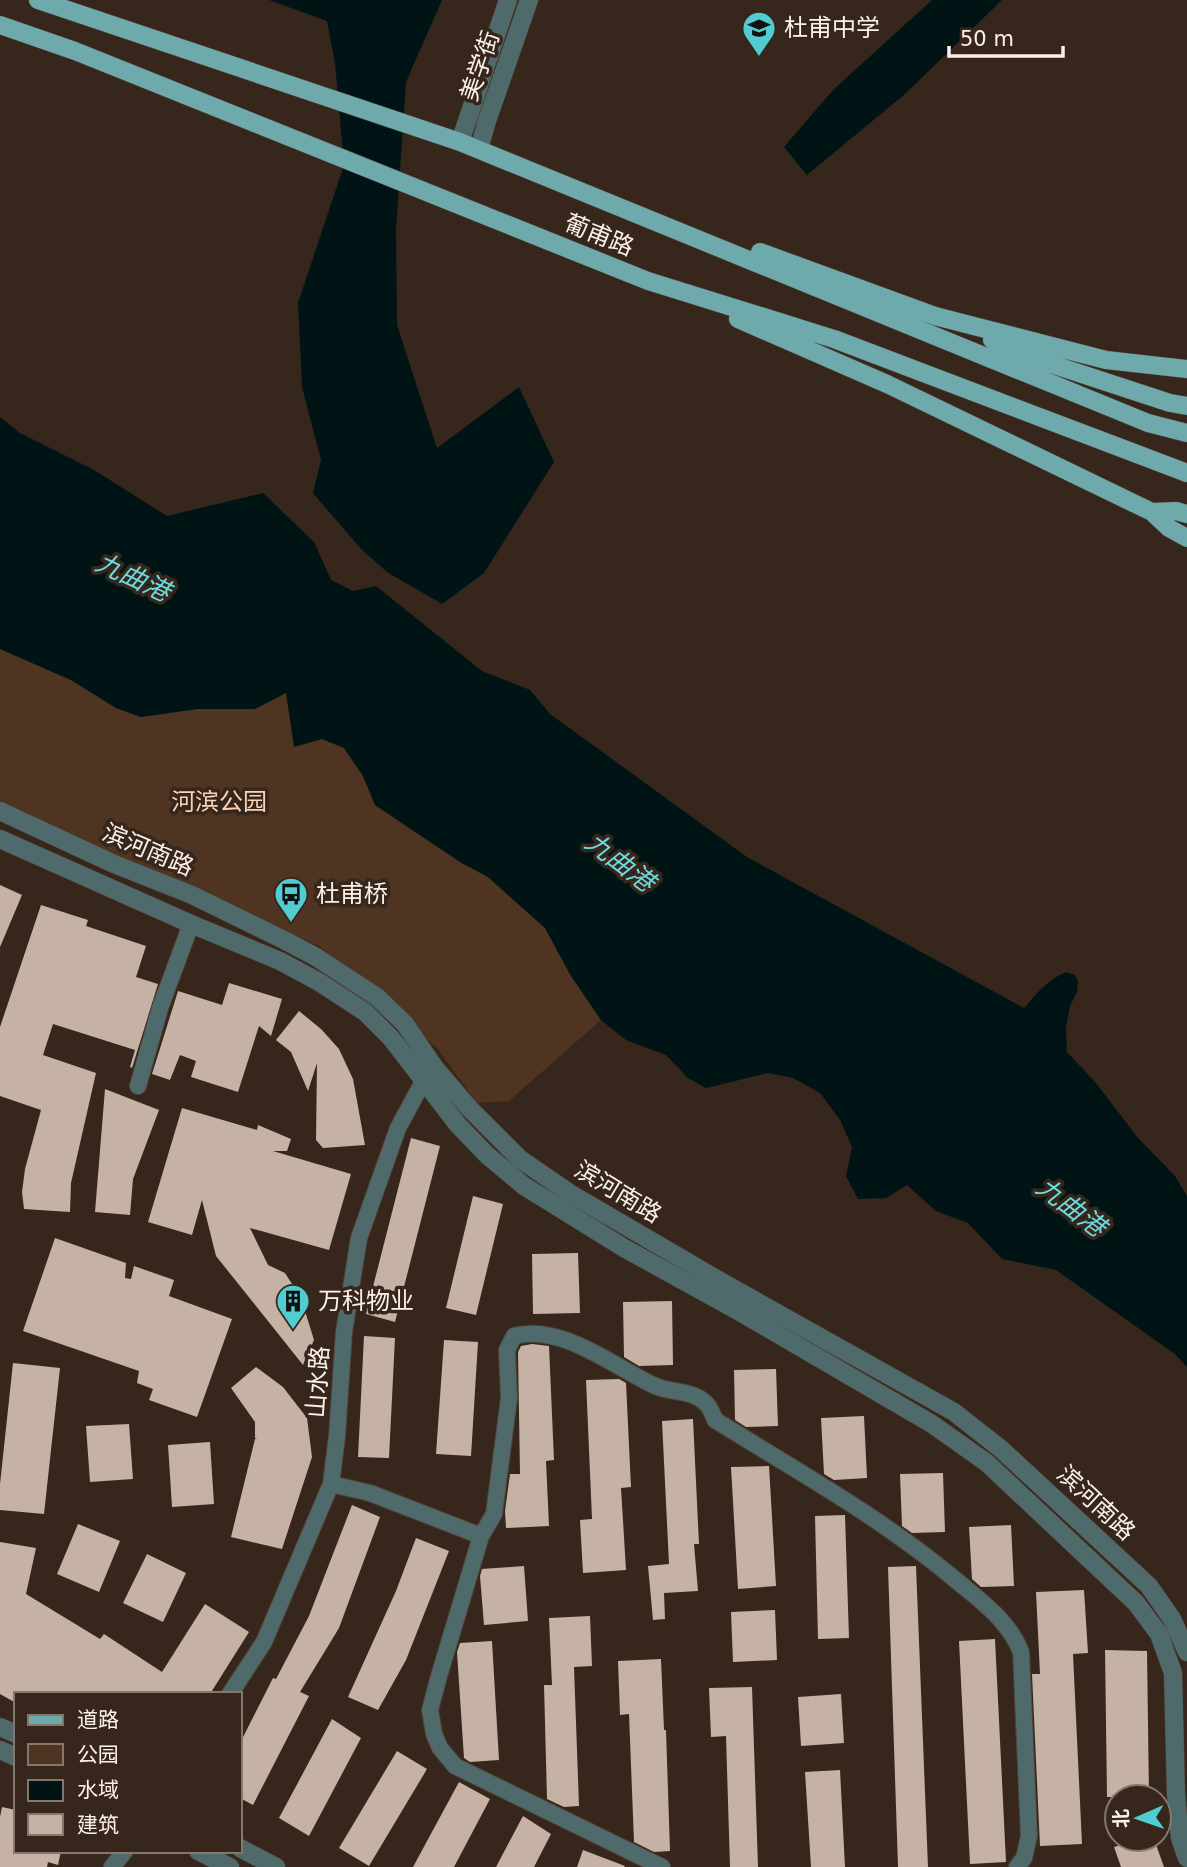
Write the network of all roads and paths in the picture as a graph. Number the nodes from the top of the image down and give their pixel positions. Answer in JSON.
{"nodes":[{"id":1,"x":38,"y":0,"type":"edge"},
{"id":2,"x":508,"y":0,"type":"edge"},
{"id":3,"x":529,"y":0,"type":"edge"},
{"id":4,"x":0,"y":25,"type":"edge"},
{"id":5,"x":460,"y":142,"type":"junction"},
{"id":6,"x":479,"y":149,"type":"junction"},
{"id":7,"x":564,"y":182,"type":"junction"},
{"id":8,"x":648,"y":281,"type":"junction"},
{"id":9,"x":935,"y":316,"type":"junction"},
{"id":10,"x":1187,"y":369,"type":"edge"},
{"id":11,"x":1187,"y":406,"type":"edge"},
{"id":12,"x":1187,"y":433,"type":"edge"},
{"id":13,"x":1187,"y":473,"type":"edge"},
{"id":14,"x":1152,"y":512,"type":"junction"},
{"id":15,"x":1187,"y":514,"type":"edge"},
{"id":16,"x":1187,"y":538,"type":"edge"},
{"id":17,"x":0,"y":811,"type":"edge"},
{"id":18,"x":0,"y":839,"type":"edge"},
{"id":19,"x":191,"y":924,"type":"junction"},
{"id":20,"x":430,"y":1074,"type":"junction"},
{"id":21,"x":138,"y":1086,"type":"dead end"},
{"id":22,"x":331,"y":1483,"type":"junction"},
{"id":23,"x":481,"y":1536,"type":"junction"},
{"id":24,"x":1187,"y":1653,"type":"edge"},
{"id":25,"x":231,"y":1692,"type":"edge"},
{"id":26,"x":242,"y":1849,"type":"edge"},
{"id":27,"x":123,"y":1853,"type":"edge"},
{"id":28,"x":202,"y":1853,"type":"edge"},
{"id":29,"x":1187,"y":1858,"type":"edge"},
{"id":30,"x":112,"y":1867,"type":"edge"},
{"id":31,"x":230,"y":1867,"type":"edge"},
{"id":32,"x":276,"y":1867,"type":"edge"},
{"id":33,"x":662,"y":1867,"type":"edge"},
{"id":34,"x":1017,"y":1867,"type":"edge"}],
"edges":[{"from":1,"to":5,"type":"main road","name":"葡甫路"},
{"from":2,"to":5,"type":"street","name":"美学街"},
{"from":3,"to":6,"type":"street","name":"美学街"},
{"from":4,"to":8,"type":"main road","name":"葡甫路"},
{"from":5,"to":6,"type":"main road","name":"葡甫路"},
{"from":6,"to":7,"type":"main road","name":"葡甫路"},
{"from":7,"to":9,"type":"main road"},
{"from":7,"to":12,"type":"main road","name":"葡甫路"},
{"from":8,"to":13,"type":"main road","name":"葡甫路"},
{"from":8,"to":14,"type":"main road"},
{"from":9,"to":10,"type":"main road"},
{"from":9,"to":11,"type":"main road"},
{"from":14,"to":15,"type":"main road"},
{"from":14,"to":16,"type":"main road"},
{"from":17,"to":20,"type":"street","name":"滨河南路"},
{"from":18,"to":19,"type":"street"},
{"from":19,"to":20,"type":"street"},
{"from":19,"to":21,"type":"street"},
{"from":20,"to":22,"type":"street","name":"山水路"},
{"from":20,"to":24,"type":"street","name":"滨河南路"},
{"from":20,"to":29,"type":"street"},
{"from":22,"to":23,"type":"street"},
{"from":22,"to":25,"type":"street","name":"山水路"},
{"from":23,"to":33,"type":"street"},
{"from":23,"to":34,"type":"street"},
{"from":26,"to":32,"type":"street"},
{"from":27,"to":30,"type":"street"},
{"from":28,"to":31,"type":"street"}]}
